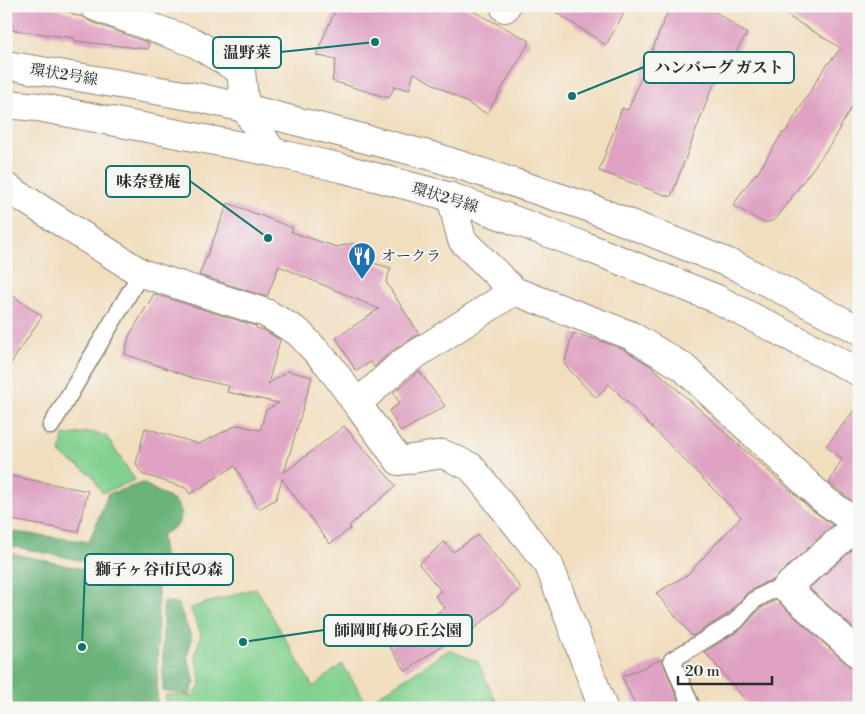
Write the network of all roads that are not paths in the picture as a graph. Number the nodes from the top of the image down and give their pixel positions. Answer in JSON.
{"nodes":[{"id":1,"x":94,"y":6,"type":"edge"},
{"id":2,"x":6,"y":65,"type":"edge"},
{"id":3,"x":6,"y":104,"type":"edge"},
{"id":4,"x":245,"y":108,"type":"junction"},
{"id":5,"x":272,"y":152,"type":"junction"},
{"id":6,"x":6,"y":187,"type":"edge"},
{"id":7,"x":451,"y":197,"type":"junction"},
{"id":8,"x":141,"y":273,"type":"junction"},
{"id":9,"x":514,"y":290,"type":"junction"},
{"id":10,"x":859,"y":330,"type":"edge"},
{"id":11,"x":859,"y":372,"type":"edge"},
{"id":12,"x":357,"y":404,"type":"junction"},
{"id":13,"x":51,"y":426,"type":"dead end"},
{"id":14,"x":858,"y":525,"type":"edge"},
{"id":15,"x":786,"y":588,"type":"junction"},
{"id":16,"x":859,"y":654,"type":"edge"},
{"id":17,"x":603,"y":708,"type":"edge"},
{"id":18,"x":692,"y":708,"type":"edge"}],
"edges":[{"from":1,"to":4,"type":"street"},
{"from":2,"to":4,"type":"street","name":"環状2号線"},
{"from":3,"to":5,"type":"street","name":"環状2号線"},
{"from":4,"to":5,"type":"street"},
{"from":4,"to":10,"type":"street","name":"環状2号線"},
{"from":5,"to":7,"type":"street","name":"環状2号線"},
{"from":6,"to":8,"type":"street"},
{"from":7,"to":9,"type":"street"},
{"from":7,"to":11,"type":"street","name":"環状2号線"},
{"from":8,"to":12,"type":"street"},
{"from":8,"to":13,"type":"lane"},
{"from":9,"to":12,"type":"street"},
{"from":9,"to":14,"type":"street"},
{"from":12,"to":17,"type":"street"},
{"from":14,"to":15,"type":"street"},
{"from":15,"to":16,"type":"street"},
{"from":15,"to":18,"type":"lane"}]}
